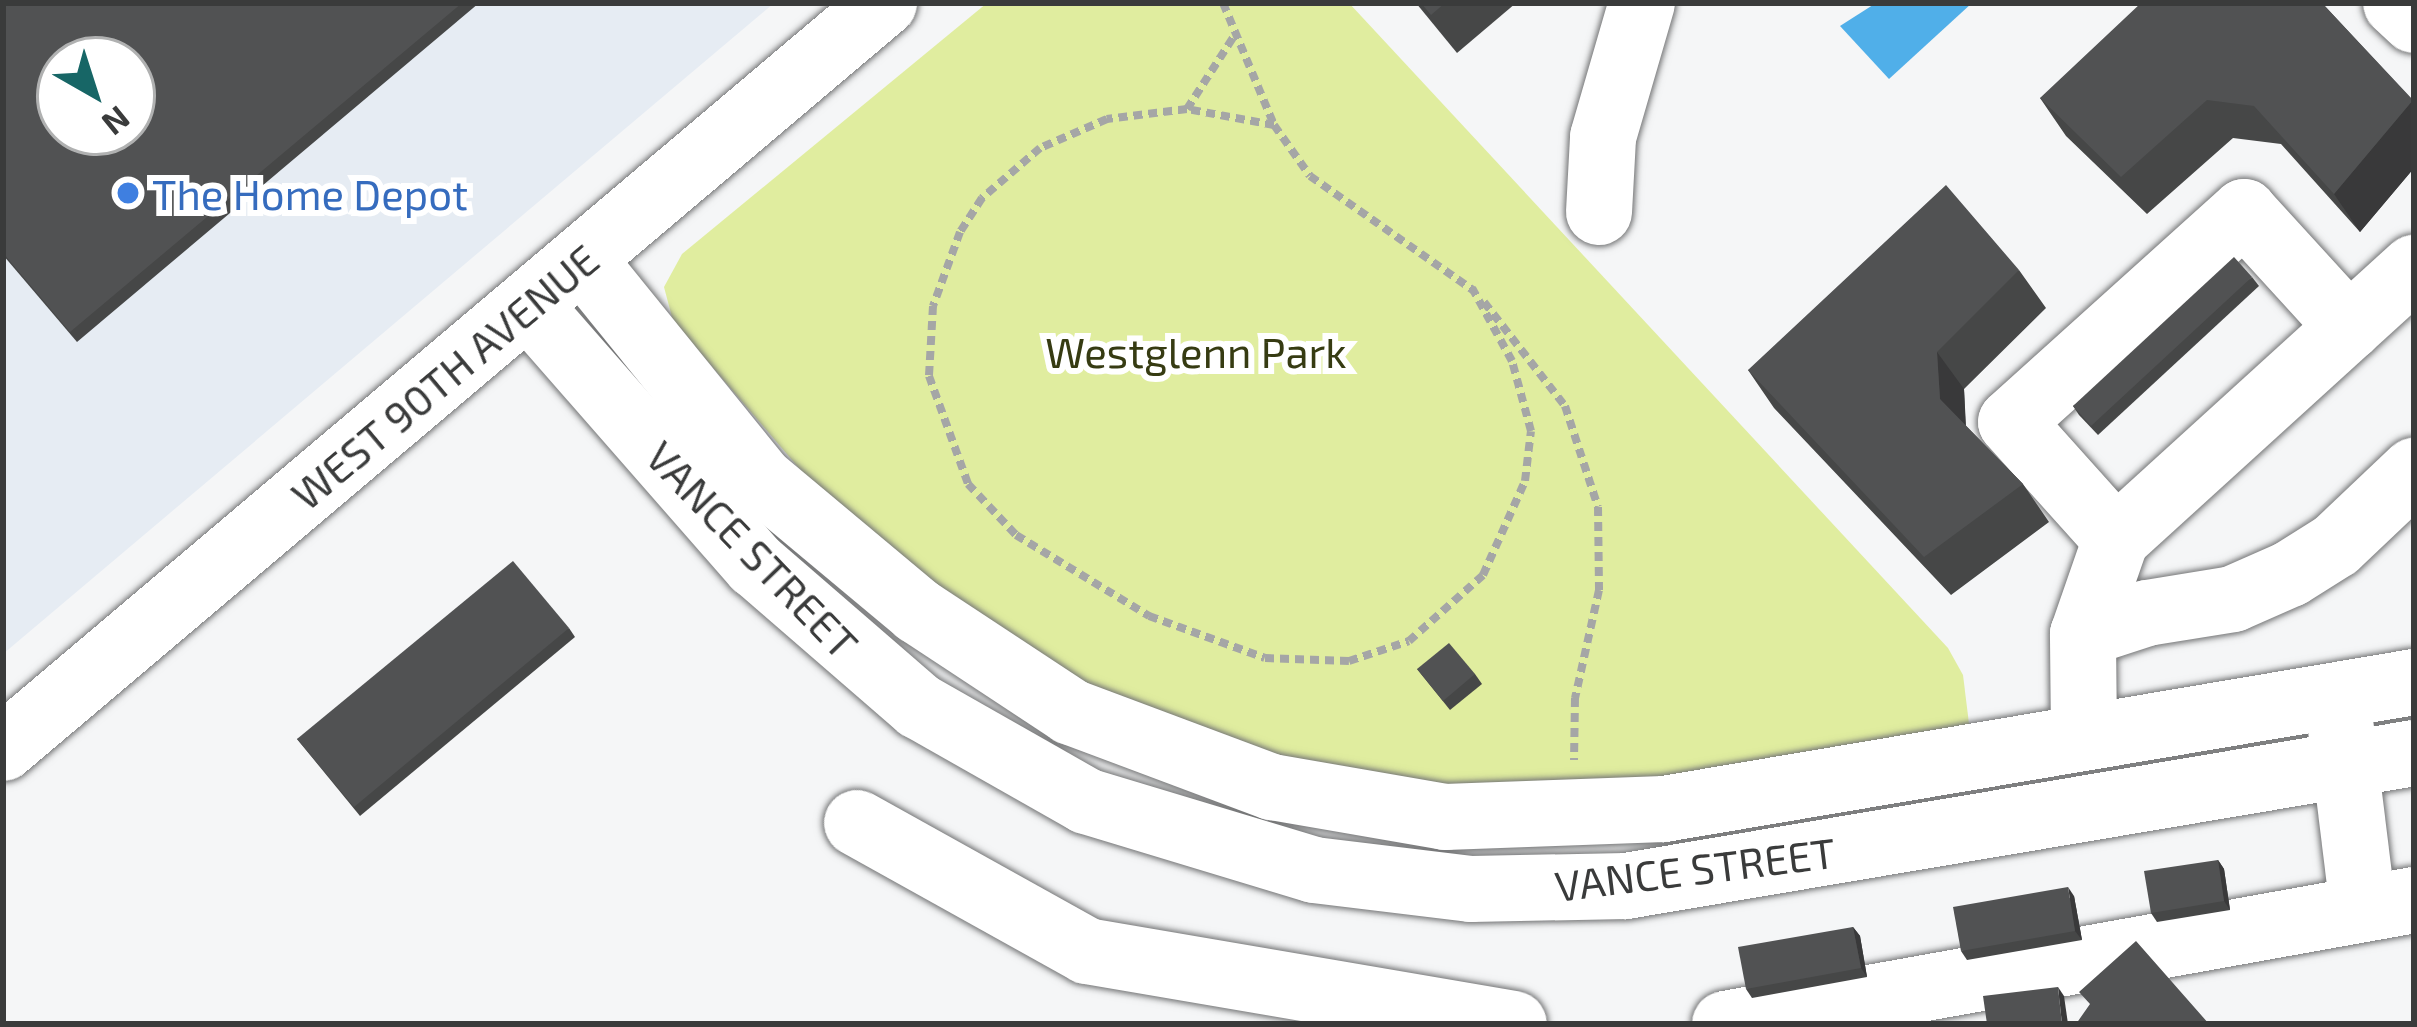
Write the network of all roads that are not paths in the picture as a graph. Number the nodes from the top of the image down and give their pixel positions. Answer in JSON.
{"nodes":[{"id":1,"x":884,"y":3,"type":"edge"},
{"id":2,"x":1642,"y":3,"type":"edge"},
{"id":3,"x":2396,"y":3,"type":"edge"},
{"id":4,"x":2414,"y":20,"type":"edge"},
{"id":5,"x":1599,"y":212,"type":"dead end"},
{"id":6,"x":582,"y":259,"type":"junction"},
{"id":7,"x":2414,"y":268,"type":"edge"},
{"id":8,"x":528,"y":305,"type":"junction"},
{"id":9,"x":2349,"y":327,"type":"junction"},
{"id":10,"x":2414,"y":472,"type":"edge"},
{"id":11,"x":2116,"y":539,"type":"junction"},
{"id":12,"x":2084,"y":634,"type":"junction"},
{"id":13,"x":2383,"y":687,"type":"edge"},
{"id":14,"x":2084,"y":735,"type":"junction"},
{"id":15,"x":3,"y":748,"type":"edge"},
{"id":16,"x":2395,"y":769,"type":"edge"},
{"id":17,"x":857,"y":823,"type":"dead end"},
{"id":18,"x":2388,"y":904,"type":"edge"},
{"id":19,"x":1514,"y":1024,"type":"edge"},
{"id":20,"x":1725,"y":1024,"type":"edge"}],
"edges":[{"from":1,"to":6,"type":"street","name":"WEST 90TH AVENUE"},
{"from":2,"to":5,"type":"street"},
{"from":3,"to":4,"type":"street"},
{"from":6,"to":8,"type":"street","name":"WEST 90TH AVENUE"},
{"from":6,"to":14,"type":"street","name":"VANCE STREET"},
{"from":7,"to":9,"type":"street"},
{"from":8,"to":15,"type":"street","name":"WEST 90TH AVENUE"},
{"from":8,"to":16,"type":"street","name":"VANCE STREET"},
{"from":9,"to":11,"type":"street"},
{"from":9,"to":11,"type":"street"},
{"from":10,"to":12,"type":"street"},
{"from":11,"to":12,"type":"street"},
{"from":12,"to":14,"type":"street"},
{"from":13,"to":14,"type":"street","name":"VANCE STREET"},
{"from":13,"to":16,"type":"street"},
{"from":16,"to":18,"type":"street"},
{"from":17,"to":19,"type":"street"},
{"from":18,"to":20,"type":"street"}]}
